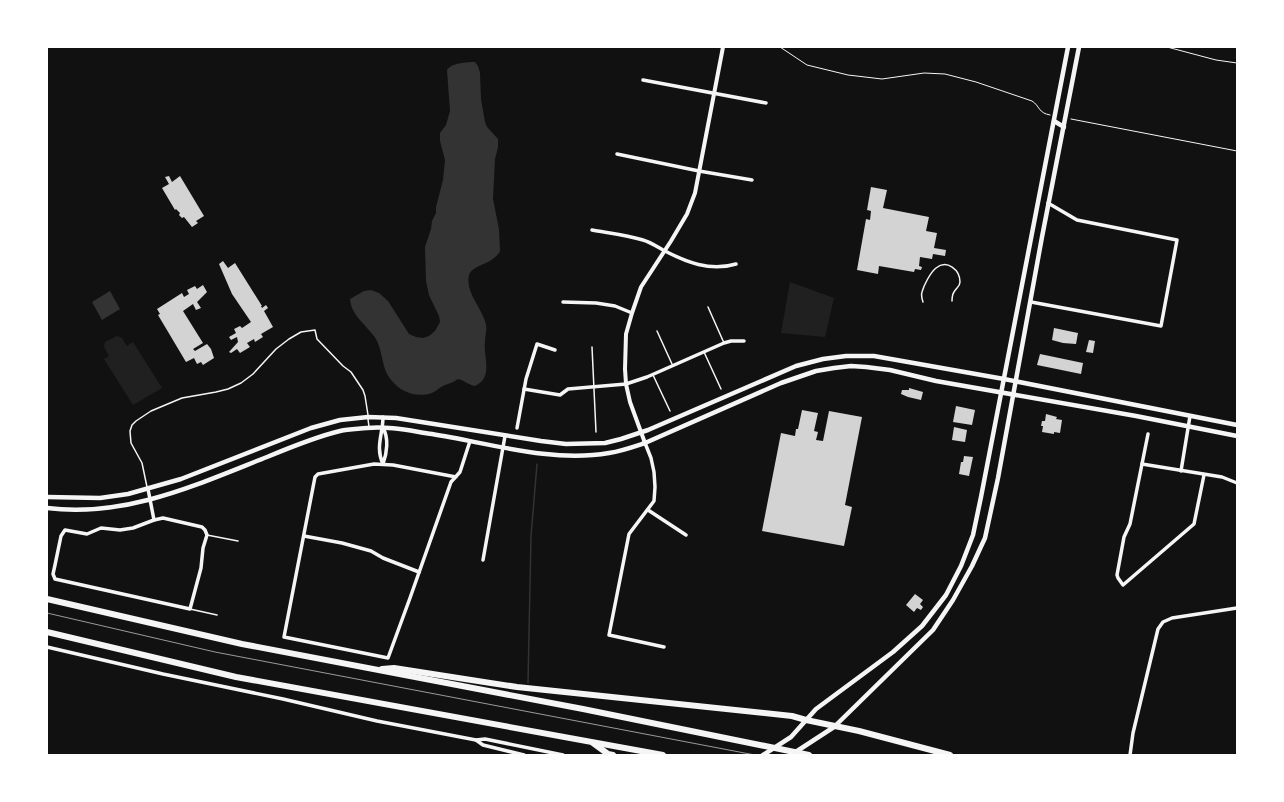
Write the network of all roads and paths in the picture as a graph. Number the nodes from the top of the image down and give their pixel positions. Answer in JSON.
{"nodes":[{"id":1,"x":723,"y":47,"type":"edge"},
{"id":2,"x":780,"y":47,"type":"edge"},
{"id":3,"x":1068,"y":47,"type":"edge"},
{"id":4,"x":1079,"y":47,"type":"edge"},
{"id":5,"x":1167,"y":47,"type":"edge"},
{"id":6,"x":1237,"y":63,"type":"edge"},
{"id":7,"x":643,"y":80,"type":"dead end"},
{"id":8,"x":715,"y":93,"type":"junction"},
{"id":9,"x":766,"y":103,"type":"dead end"},
{"id":10,"x":1054,"y":118,"type":"junction"},
{"id":11,"x":1066,"y":118,"type":"junction"},
{"id":12,"x":1064,"y":127,"type":"junction"},
{"id":13,"x":1237,"y":151,"type":"edge"},
{"id":14,"x":617,"y":154,"type":"dead end"},
{"id":15,"x":699,"y":171,"type":"junction"},
{"id":16,"x":752,"y":180,"type":"dead end"},
{"id":17,"x":1048,"y":203,"type":"junction"},
{"id":18,"x":592,"y":230,"type":"dead end"},
{"id":19,"x":664,"y":251,"type":"junction"},
{"id":20,"x":736,"y":264,"type":"dead end"},
{"id":21,"x":952,"y":301,"type":"dead end"},
{"id":22,"x":563,"y":302,"type":"dead end"},
{"id":23,"x":922,"y":302,"type":"dead end"},
{"id":24,"x":1030,"y":302,"type":"junction"},
{"id":25,"x":708,"y":306,"type":"dead end"},
{"id":26,"x":632,"y":313,"type":"junction"},
{"id":27,"x":657,"y":331,"type":"dead end"},
{"id":28,"x":744,"y":341,"type":"dead end"},
{"id":29,"x":724,"y":343,"type":"junction"},
{"id":30,"x":592,"y":347,"type":"dead end"},
{"id":31,"x":556,"y":350,"type":"dead end"},
{"id":32,"x":704,"y":352,"type":"junction"},
{"id":33,"x":673,"y":366,"type":"junction"},
{"id":34,"x":653,"y":375,"type":"junction"},
{"id":35,"x":1004,"y":379,"type":"junction"},
{"id":36,"x":1016,"y":381,"type":"junction"},
{"id":37,"x":626,"y":384,"type":"junction"},
{"id":38,"x":594,"y":387,"type":"junction"},
{"id":39,"x":524,"y":389,"type":"junction"},
{"id":40,"x":721,"y":389,"type":"dead end"},
{"id":41,"x":1002,"y":392,"type":"junction"},
{"id":42,"x":1014,"y":394,"type":"junction"},
{"id":43,"x":670,"y":411,"type":"dead end"},
{"id":44,"x":1190,"y":416,"type":"junction"},
{"id":45,"x":368,"y":417,"type":"junction"},
{"id":46,"x":383,"y":417,"type":"junction"},
{"id":47,"x":1237,"y":425,"type":"edge"},
{"id":48,"x":1188,"y":426,"type":"junction"},
{"id":49,"x":370,"y":428,"type":"junction"},
{"id":50,"x":383,"y":428,"type":"junction"},
{"id":51,"x":518,"y":428,"type":"dead end"},
{"id":52,"x":596,"y":432,"type":"dead end"},
{"id":53,"x":641,"y":432,"type":"junction"},
{"id":54,"x":1148,"y":434,"type":"dead end"},
{"id":55,"x":505,"y":436,"type":"junction"},
{"id":56,"x":1237,"y":436,"type":"edge"},
{"id":57,"x":470,"y":441,"type":"junction"},
{"id":58,"x":645,"y":443,"type":"junction"},
{"id":59,"x":503,"y":447,"type":"junction"},
{"id":60,"x":383,"y":464,"type":"junction"},
{"id":61,"x":1142,"y":464,"type":"junction"},
{"id":62,"x":1181,"y":470,"type":"junction"},
{"id":63,"x":1204,"y":474,"type":"junction"},
{"id":64,"x":456,"y":477,"type":"junction"},
{"id":65,"x":1237,"y":483,"type":"edge"},
{"id":66,"x":148,"y":489,"type":"junction"},
{"id":67,"x":47,"y":497,"type":"edge"},
{"id":68,"x":150,"y":500,"type":"junction"},
{"id":69,"x":47,"y":508,"type":"edge"},
{"id":70,"x":648,"y":510,"type":"junction"},
{"id":71,"x":154,"y":520,"type":"junction"},
{"id":72,"x":207,"y":534,"type":"junction"},
{"id":73,"x":686,"y":535,"type":"dead end"},
{"id":74,"x":304,"y":536,"type":"junction"},
{"id":75,"x":238,"y":541,"type":"dead end"},
{"id":76,"x":483,"y":560,"type":"dead end"},
{"id":77,"x":419,"y":572,"type":"junction"},
{"id":78,"x":47,"y":599,"type":"edge"},
{"id":79,"x":1237,"y":608,"type":"edge"},
{"id":80,"x":190,"y":609,"type":"junction"},
{"id":81,"x":217,"y":615,"type":"dead end"},
{"id":82,"x":47,"y":632,"type":"edge"},
{"id":83,"x":47,"y":647,"type":"edge"},
{"id":84,"x":664,"y":647,"type":"dead end"},
{"id":85,"x":375,"y":670,"type":"junction"},
{"id":86,"x":806,"y":720,"type":"junction"},
{"id":87,"x":834,"y":726,"type":"junction"},
{"id":88,"x":476,"y":740,"type":"junction"},
{"id":89,"x":592,"y":742,"type":"junction"},
{"id":90,"x":524,"y":755,"type":"edge"},
{"id":91,"x":563,"y":755,"type":"edge"},
{"id":92,"x":613,"y":755,"type":"edge"},
{"id":93,"x":662,"y":755,"type":"edge"},
{"id":94,"x":762,"y":755,"type":"edge"},
{"id":95,"x":791,"y":755,"type":"edge"},
{"id":96,"x":809,"y":755,"type":"edge"},
{"id":97,"x":950,"y":755,"type":"edge"},
{"id":98,"x":1130,"y":755,"type":"edge"}],
"edges":[{"from":1,"to":8,"type":"street"},
{"from":2,"to":10,"type":"path"},
{"from":3,"to":10,"type":"main road"},
{"from":4,"to":11,"type":"main road"},
{"from":5,"to":6,"type":"path"},
{"from":7,"to":8,"type":"street"},
{"from":8,"to":9,"type":"street"},
{"from":8,"to":15,"type":"street"},
{"from":10,"to":12,"type":"main road"},
{"from":10,"to":35,"type":"main road"},
{"from":11,"to":12,"type":"main road"},
{"from":11,"to":13,"type":"path"},
{"from":12,"to":17,"type":"main road"},
{"from":14,"to":15,"type":"street"},
{"from":15,"to":16,"type":"street"},
{"from":15,"to":19,"type":"street"},
{"from":17,"to":24,"type":"main road"},
{"from":17,"to":24,"type":"street"},
{"from":18,"to":19,"type":"street"},
{"from":19,"to":20,"type":"street"},
{"from":19,"to":26,"type":"street"},
{"from":21,"to":23,"type":"lane"},
{"from":22,"to":26,"type":"street"},
{"from":24,"to":36,"type":"main road"},
{"from":25,"to":29,"type":"lane"},
{"from":26,"to":37,"type":"street"},
{"from":27,"to":33,"type":"lane"},
{"from":28,"to":29,"type":"street"},
{"from":29,"to":32,"type":"street"},
{"from":30,"to":38,"type":"lane"},
{"from":31,"to":39,"type":"street"},
{"from":32,"to":33,"type":"street"},
{"from":32,"to":40,"type":"lane"},
{"from":33,"to":34,"type":"street"},
{"from":34,"to":37,"type":"street"},
{"from":34,"to":43,"type":"lane"},
{"from":35,"to":36,"type":"main road"},
{"from":35,"to":41,"type":"main road"},
{"from":35,"to":53,"type":"main road"},
{"from":36,"to":42,"type":"main road"},
{"from":36,"to":44,"type":"main road"},
{"from":37,"to":38,"type":"street"},
{"from":37,"to":53,"type":"street"},
{"from":38,"to":39,"type":"street"},
{"from":38,"to":52,"type":"lane"},
{"from":39,"to":51,"type":"street"},
{"from":41,"to":42,"type":"main road"},
{"from":41,"to":58,"type":"main road"},
{"from":41,"to":86,"type":"main road"},
{"from":42,"to":48,"type":"main road"},
{"from":42,"to":87,"type":"main road"},
{"from":44,"to":47,"type":"main road"},
{"from":44,"to":48,"type":"street"},
{"from":45,"to":46,"type":"main road"},
{"from":45,"to":49,"type":"lane"},
{"from":45,"to":66,"type":"main road"},
{"from":45,"to":66,"type":"lane"},
{"from":46,"to":50,"type":"street"},
{"from":46,"to":55,"type":"main road"},
{"from":48,"to":56,"type":"main road"},
{"from":48,"to":62,"type":"street"},
{"from":49,"to":50,"type":"main road"},
{"from":49,"to":68,"type":"main road"},
{"from":50,"to":57,"type":"main road"},
{"from":50,"to":60,"type":"street"},
{"from":50,"to":60,"type":"street"},
{"from":53,"to":55,"type":"main road"},
{"from":53,"to":58,"type":"street"},
{"from":54,"to":61,"type":"street"},
{"from":55,"to":59,"type":"street"},
{"from":57,"to":59,"type":"main road"},
{"from":57,"to":64,"type":"street"},
{"from":58,"to":59,"type":"main road"},
{"from":58,"to":70,"type":"street"},
{"from":59,"to":76,"type":"street"},
{"from":60,"to":64,"type":"street"},
{"from":60,"to":74,"type":"street"},
{"from":61,"to":62,"type":"street"},
{"from":61,"to":63,"type":"street"},
{"from":62,"to":63,"type":"street"},
{"from":63,"to":65,"type":"street"},
{"from":64,"to":77,"type":"street"},
{"from":66,"to":67,"type":"main road"},
{"from":66,"to":68,"type":"street"},
{"from":68,"to":69,"type":"main road"},
{"from":68,"to":71,"type":"street"},
{"from":70,"to":73,"type":"street"},
{"from":70,"to":84,"type":"street"},
{"from":71,"to":72,"type":"street"},
{"from":71,"to":80,"type":"street"},
{"from":72,"to":75,"type":"lane"},
{"from":72,"to":80,"type":"street"},
{"from":74,"to":77,"type":"street"},
{"from":74,"to":77,"type":"street"},
{"from":78,"to":85,"type":"highway"},
{"from":79,"to":98,"type":"street"},
{"from":80,"to":81,"type":"lane"},
{"from":82,"to":89,"type":"highway"},
{"from":83,"to":88,"type":"street"},
{"from":85,"to":86,"type":"highway"},
{"from":85,"to":96,"type":"highway"},
{"from":86,"to":87,"type":"highway"},
{"from":86,"to":94,"type":"main road"},
{"from":87,"to":95,"type":"main road"},
{"from":87,"to":97,"type":"highway"},
{"from":88,"to":90,"type":"street"},
{"from":88,"to":91,"type":"street"},
{"from":89,"to":92,"type":"highway"},
{"from":89,"to":93,"type":"highway"}]}
